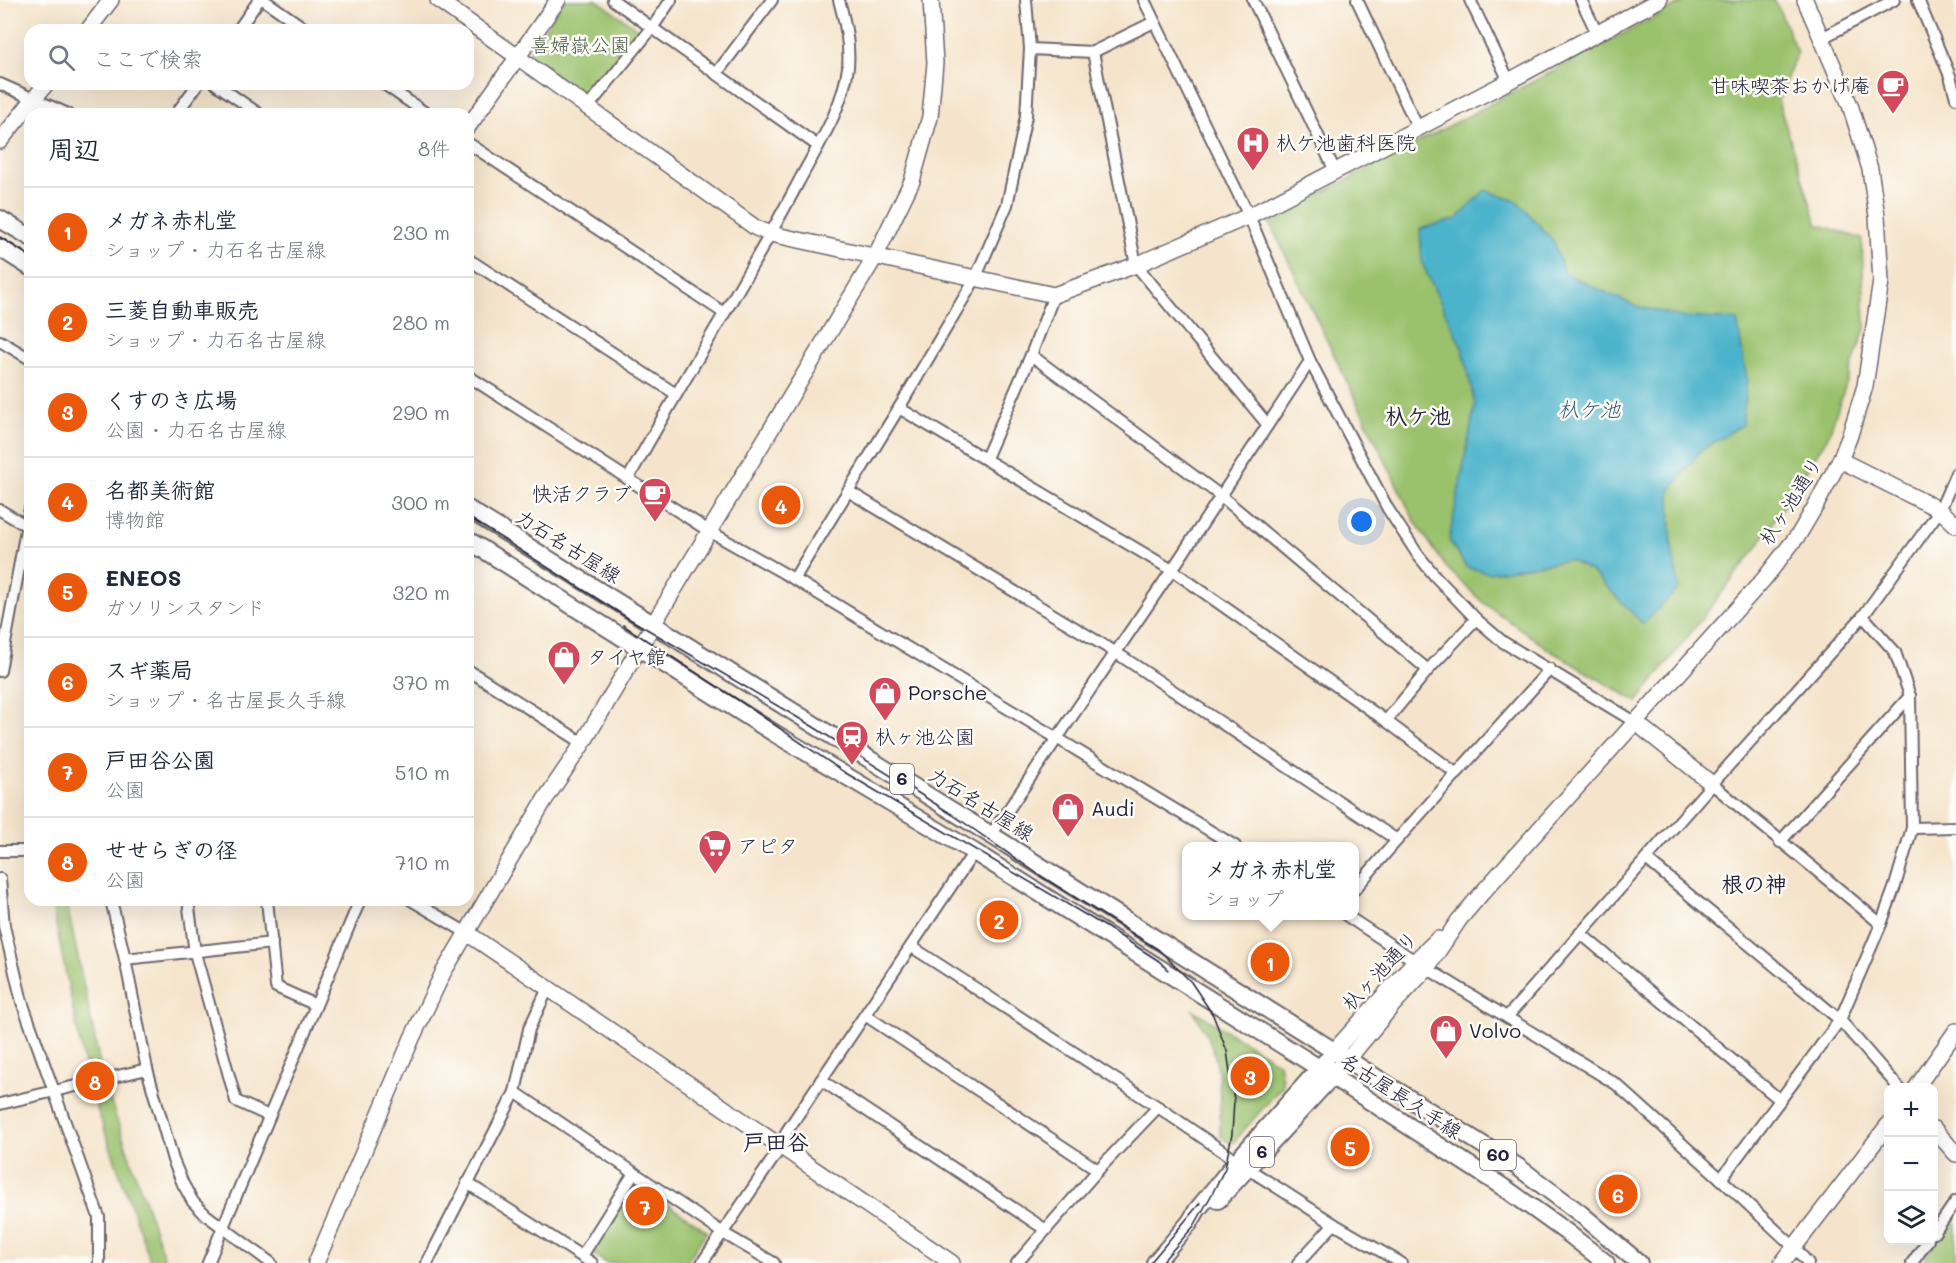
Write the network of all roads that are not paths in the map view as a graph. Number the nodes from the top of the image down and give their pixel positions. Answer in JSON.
{"nodes":[{"id":1,"x":111,"y":0,"type":"edge"},
{"id":2,"x":260,"y":0,"type":"edge"},
{"id":3,"x":264,"y":0,"type":"edge"},
{"id":4,"x":438,"y":0,"type":"edge"},
{"id":5,"x":558,"y":0,"type":"edge"},
{"id":6,"x":613,"y":0,"type":"edge"},
{"id":7,"x":671,"y":0,"type":"edge"},
{"id":8,"x":772,"y":0,"type":"edge"},
{"id":9,"x":839,"y":0,"type":"edge"},
{"id":10,"x":932,"y":0,"type":"edge"},
{"id":11,"x":1026,"y":0,"type":"edge"},
{"id":12,"x":1144,"y":0,"type":"edge"},
{"id":13,"x":1253,"y":0,"type":"edge"},
{"id":14,"x":1357,"y":0,"type":"edge"},
{"id":15,"x":1470,"y":0,"type":"edge"},
{"id":16,"x":1581,"y":0,"type":"edge"},
{"id":17,"x":1659,"y":0,"type":"edge"},
{"id":18,"x":1805,"y":0,"type":"edge"},
{"id":19,"x":1894,"y":0,"type":"edge"},
{"id":20,"x":1918,"y":0,"type":"edge"},
{"id":21,"x":1154,"y":22,"type":"junction"},
{"id":22,"x":93,"y":24,"type":"edge"},
{"id":23,"x":242,"y":24,"type":"edge"},
{"id":24,"x":298,"y":24,"type":"edge"},
{"id":25,"x":472,"y":24,"type":"edge"},
{"id":26,"x":474,"y":25,"type":"edge"},
{"id":27,"x":651,"y":28,"type":"junction"},
{"id":28,"x":1597,"y":33,"type":"junction"},
{"id":29,"x":1822,"y":38,"type":"junction"},
{"id":30,"x":1030,"y":49,"type":"junction"},
{"id":31,"x":1094,"y":52,"type":"junction"},
{"id":32,"x":518,"y":56,"type":"junction"},
{"id":33,"x":716,"y":74,"type":"junction"},
{"id":34,"x":1953,"y":74,"type":"edge"},
{"id":35,"x":1509,"y":81,"type":"junction"},
{"id":36,"x":0,"y":84,"type":"edge"},
{"id":37,"x":41,"y":90,"type":"edge"},
{"id":38,"x":194,"y":90,"type":"edge"},
{"id":39,"x":225,"y":90,"type":"edge"},
{"id":40,"x":393,"y":90,"type":"edge"},
{"id":41,"x":1956,"y":98,"type":"edge"},
{"id":42,"x":34,"y":99,"type":"junction"},
{"id":43,"x":588,"y":107,"type":"junction"},
{"id":44,"x":27,"y":108,"type":"edge"},
{"id":45,"x":54,"y":108,"type":"edge"},
{"id":46,"x":180,"y":108,"type":"edge"},
{"id":47,"x":250,"y":108,"type":"edge"},
{"id":48,"x":418,"y":108,"type":"edge"},
{"id":49,"x":24,"y":111,"type":"edge"},
{"id":50,"x":474,"y":118,"type":"edge"},
{"id":51,"x":1418,"y":128,"type":"junction"},
{"id":52,"x":0,"y":141,"type":"edge"},
{"id":53,"x":818,"y":146,"type":"junction"},
{"id":54,"x":474,"y":147,"type":"edge"},
{"id":55,"x":1335,"y":171,"type":"junction"},
{"id":56,"x":1249,"y":216,"type":"junction"},
{"id":57,"x":0,"y":219,"type":"edge"},
{"id":58,"x":24,"y":233,"type":"edge"},
{"id":59,"x":771,"y":234,"type":"junction"},
{"id":60,"x":0,"y":248,"type":"edge"},
{"id":61,"x":875,"y":257,"type":"junction"},
{"id":62,"x":24,"y":263,"type":"edge"},
{"id":63,"x":474,"y":263,"type":"edge"},
{"id":64,"x":1136,"y":265,"type":"junction"},
{"id":65,"x":975,"y":279,"type":"junction"},
{"id":66,"x":1054,"y":295,"type":"junction"},
{"id":67,"x":724,"y":313,"type":"junction"},
{"id":68,"x":0,"y":341,"type":"edge"},
{"id":69,"x":24,"y":355,"type":"edge"},
{"id":70,"x":1031,"y":355,"type":"junction"},
{"id":71,"x":1310,"y":361,"type":"junction"},
{"id":72,"x":474,"y":380,"type":"edge"},
{"id":73,"x":675,"y":394,"type":"junction"},
{"id":74,"x":899,"y":408,"type":"junction"},
{"id":75,"x":1267,"y":424,"type":"junction"},
{"id":76,"x":986,"y":458,"type":"junction"},
{"id":77,"x":1840,"y":460,"type":"junction"},
{"id":78,"x":1956,"y":472,"type":"edge"},
{"id":79,"x":628,"y":479,"type":"junction"},
{"id":80,"x":848,"y":491,"type":"junction"},
{"id":81,"x":1221,"y":496,"type":"junction"},
{"id":82,"x":0,"y":510,"type":"edge"},
{"id":83,"x":1940,"y":510,"type":"junction"},
{"id":84,"x":474,"y":513,"type":"edge"},
{"id":85,"x":24,"y":525,"type":"edge"},
{"id":86,"x":1956,"y":525,"type":"edge"},
{"id":87,"x":709,"y":531,"type":"junction"},
{"id":88,"x":474,"y":544,"type":"edge"},
{"id":89,"x":24,"y":547,"type":"edge"},
{"id":90,"x":1172,"y":570,"type":"junction"},
{"id":91,"x":794,"y":579,"type":"junction"},
{"id":92,"x":0,"y":612,"type":"edge"},
{"id":93,"x":1863,"y":616,"type":"junction"},
{"id":94,"x":10,"y":618,"type":"junction"},
{"id":95,"x":1476,"y":619,"type":"junction"},
{"id":96,"x":653,"y":624,"type":"junction"},
{"id":97,"x":639,"y":648,"type":"junction"},
{"id":98,"x":1115,"y":652,"type":"junction"},
{"id":99,"x":1550,"y":669,"type":"junction"},
{"id":100,"x":1428,"y":670,"type":"junction"},
{"id":101,"x":0,"y":671,"type":"edge"},
{"id":102,"x":474,"y":675,"type":"edge"},
{"id":103,"x":1910,"y":696,"type":"junction"},
{"id":104,"x":1386,"y":722,"type":"junction"},
{"id":105,"x":1635,"y":722,"type":"junction"},
{"id":106,"x":1058,"y":738,"type":"junction"},
{"id":107,"x":582,"y":743,"type":"junction"},
{"id":108,"x":1456,"y":774,"type":"junction"},
{"id":109,"x":1712,"y":784,"type":"junction"},
{"id":110,"x":1956,"y":827,"type":"edge"},
{"id":111,"x":1912,"y":828,"type":"junction"},
{"id":112,"x":991,"y":835,"type":"junction"},
{"id":113,"x":1397,"y":840,"type":"junction"},
{"id":114,"x":1228,"y":842,"type":"edge"},
{"id":115,"x":1780,"y":842,"type":"junction"},
{"id":116,"x":0,"y":851,"type":"edge"},
{"id":117,"x":24,"y":851,"type":"edge"},
{"id":118,"x":974,"y":852,"type":"junction"},
{"id":119,"x":1646,"y":859,"type":"junction"},
{"id":120,"x":0,"y":879,"type":"edge"},
{"id":121,"x":1359,"y":884,"type":"edge"},
{"id":122,"x":112,"y":906,"type":"edge"},
{"id":123,"x":189,"y":906,"type":"edge"},
{"id":124,"x":268,"y":906,"type":"edge"},
{"id":125,"x":357,"y":906,"type":"edge"},
{"id":126,"x":421,"y":906,"type":"edge"},
{"id":127,"x":1355,"y":920,"type":"edge"},
{"id":128,"x":1881,"y":924,"type":"junction"},
{"id":129,"x":467,"y":933,"type":"junction"},
{"id":130,"x":1580,"y":933,"type":"junction"},
{"id":131,"x":272,"y":943,"type":"junction"},
{"id":132,"x":912,"y":947,"type":"junction"},
{"id":133,"x":195,"y":953,"type":"junction"},
{"id":134,"x":125,"y":959,"type":"junction"},
{"id":135,"x":1421,"y":964,"type":"junction"},
{"id":136,"x":548,"y":988,"type":"junction"},
{"id":137,"x":316,"y":1005,"type":"junction"},
{"id":138,"x":865,"y":1015,"type":"junction"},
{"id":139,"x":1507,"y":1017,"type":"junction"},
{"id":140,"x":1840,"y":1020,"type":"junction"},
{"id":141,"x":1956,"y":1032,"type":"edge"},
{"id":142,"x":1341,"y":1055,"type":"junction"},
{"id":143,"x":147,"y":1069,"type":"junction"},
{"id":144,"x":1326,"y":1073,"type":"junction"},
{"id":145,"x":821,"y":1080,"type":"junction"},
{"id":146,"x":1895,"y":1083,"type":"edge"},
{"id":147,"x":1920,"y":1083,"type":"edge"},
{"id":148,"x":515,"y":1092,"type":"junction"},
{"id":149,"x":55,"y":1093,"type":"junction"},
{"id":150,"x":1780,"y":1100,"type":"junction"},
{"id":151,"x":0,"y":1104,"type":"edge"},
{"id":152,"x":1158,"y":1107,"type":"junction"},
{"id":153,"x":269,"y":1116,"type":"junction"},
{"id":154,"x":1884,"y":1130,"type":"edge"},
{"id":155,"x":1938,"y":1134,"type":"edge"},
{"id":156,"x":781,"y":1147,"type":"junction"},
{"id":157,"x":1956,"y":1154,"type":"edge"},
{"id":158,"x":1242,"y":1165,"type":"junction"},
{"id":159,"x":1098,"y":1170,"type":"junction"},
{"id":160,"x":634,"y":1173,"type":"junction"},
{"id":161,"x":1721,"y":1179,"type":"junction"},
{"id":162,"x":467,"y":1183,"type":"junction"},
{"id":163,"x":1956,"y":1201,"type":"edge"},
{"id":164,"x":1334,"y":1224,"type":"junction"},
{"id":165,"x":1938,"y":1227,"type":"edge"},
{"id":166,"x":223,"y":1229,"type":"junction"},
{"id":167,"x":1046,"y":1230,"type":"junction"},
{"id":168,"x":723,"y":1233,"type":"junction"},
{"id":169,"x":1925,"y":1245,"type":"edge"},
{"id":170,"x":1795,"y":1248,"type":"junction"},
{"id":171,"x":582,"y":1256,"type":"junction"},
{"id":172,"x":1915,"y":1261,"type":"edge"},
{"id":173,"x":99,"y":1263,"type":"edge"},
{"id":174,"x":208,"y":1263,"type":"edge"},
{"id":175,"x":271,"y":1263,"type":"edge"},
{"id":176,"x":316,"y":1263,"type":"edge"},
{"id":177,"x":428,"y":1263,"type":"edge"},
{"id":178,"x":592,"y":1263,"type":"edge"},
{"id":179,"x":702,"y":1263,"type":"edge"},
{"id":180,"x":774,"y":1263,"type":"edge"},
{"id":181,"x":952,"y":1263,"type":"edge"},
{"id":182,"x":1017,"y":1263,"type":"edge"},
{"id":183,"x":1155,"y":1263,"type":"edge"},
{"id":184,"x":1298,"y":1263,"type":"edge"},
{"id":185,"x":1401,"y":1263,"type":"edge"},
{"id":186,"x":1606,"y":1263,"type":"edge"},
{"id":187,"x":1639,"y":1263,"type":"edge"},
{"id":188,"x":1782,"y":1263,"type":"edge"},
{"id":189,"x":1809,"y":1263,"type":"edge"}],
"edges":[{"from":1,"to":22,"type":"street"},
{"from":2,"to":23,"type":"street"},
{"from":3,"to":24,"type":"street"},
{"from":4,"to":25,"type":"street"},
{"from":5,"to":32,"type":"street"},
{"from":6,"to":27,"type":"street"},
{"from":7,"to":27,"type":"street"},
{"from":8,"to":33,"type":"street"},
{"from":9,"to":53,"type":"street"},
{"from":10,"to":61,"type":"street"},
{"from":11,"to":30,"type":"street"},
{"from":12,"to":21,"type":"street"},
{"from":13,"to":55,"type":"street"},
{"from":14,"to":51,"type":"street"},
{"from":15,"to":35,"type":"street"},
{"from":16,"to":28,"type":"street"},
{"from":17,"to":28,"type":"street"},
{"from":18,"to":29,"type":"street","name":"杁ヶ池通り"},
{"from":19,"to":29,"type":"street"},
{"from":20,"to":34,"type":"street"},
{"from":21,"to":31,"type":"street"},
{"from":21,"to":56,"type":"street"},
{"from":26,"to":32,"type":"street"},
{"from":27,"to":33,"type":"street"},
{"from":27,"to":43,"type":"street"},
{"from":28,"to":35,"type":"street"},
{"from":29,"to":77,"type":"street","name":"杁ヶ池通り"},
{"from":30,"to":31,"type":"street"},
{"from":30,"to":65,"type":"street"},
{"from":31,"to":64,"type":"street"},
{"from":32,"to":43,"type":"street"},
{"from":32,"to":50,"type":"street"},
{"from":33,"to":53,"type":"street"},
{"from":34,"to":41,"type":"street"},
{"from":35,"to":51,"type":"street"},
{"from":36,"to":42,"type":"street"},
{"from":37,"to":42,"type":"street"},
{"from":38,"to":46,"type":"street"},
{"from":39,"to":47,"type":"street"},
{"from":40,"to":48,"type":"street"},
{"from":42,"to":44,"type":"street"},
{"from":42,"to":45,"type":"street"},
{"from":43,"to":59,"type":"street"},
{"from":49,"to":52,"type":"street"},
{"from":51,"to":55,"type":"street"},
{"from":53,"to":59,"type":"street"},
{"from":54,"to":67,"type":"street"},
{"from":55,"to":56,"type":"street"},
{"from":56,"to":64,"type":"street"},
{"from":56,"to":71,"type":"street"},
{"from":57,"to":58,"type":"main road"},
{"from":59,"to":61,"type":"street"},
{"from":59,"to":67,"type":"street"},
{"from":60,"to":62,"type":"main road"},
{"from":61,"to":65,"type":"street"},
{"from":61,"to":87,"type":"street"},
{"from":63,"to":73,"type":"street"},
{"from":64,"to":66,"type":"street"},
{"from":64,"to":75,"type":"street"},
{"from":65,"to":66,"type":"street"},
{"from":65,"to":74,"type":"street"},
{"from":66,"to":70,"type":"street"},
{"from":67,"to":73,"type":"street"},
{"from":68,"to":69,"type":"street"},
{"from":70,"to":76,"type":"street"},
{"from":70,"to":81,"type":"street"},
{"from":71,"to":75,"type":"street"},
{"from":71,"to":95,"type":"street"},
{"from":72,"to":79,"type":"street"},
{"from":73,"to":79,"type":"street"},
{"from":74,"to":76,"type":"street"},
{"from":74,"to":80,"type":"street"},
{"from":75,"to":81,"type":"street"},
{"from":76,"to":90,"type":"street"},
{"from":77,"to":83,"type":"street"},
{"from":77,"to":105,"type":"street","name":"杁ヶ池通り"},
{"from":78,"to":83,"type":"street"},
{"from":79,"to":87,"type":"street"},
{"from":80,"to":91,"type":"street"},
{"from":80,"to":98,"type":"street"},
{"from":81,"to":90,"type":"street"},
{"from":81,"to":100,"type":"street"},
{"from":82,"to":85,"type":"street"},
{"from":83,"to":86,"type":"street"},
{"from":83,"to":93,"type":"street"},
{"from":84,"to":96,"type":"main road","name":"力石名古屋線","number":"6"},
{"from":87,"to":91,"type":"street"},
{"from":87,"to":96,"type":"street"},
{"from":88,"to":97,"type":"main road","number":"6"},
{"from":89,"to":94,"type":"street"},
{"from":90,"to":98,"type":"street"},
{"from":90,"to":104,"type":"street"},
{"from":91,"to":106,"type":"street"},
{"from":92,"to":94,"type":"street"},
{"from":93,"to":103,"type":"street"},
{"from":93,"to":109,"type":"street"},
{"from":94,"to":101,"type":"street"},
{"from":95,"to":99,"type":"street"},
{"from":95,"to":100,"type":"street"},
{"from":96,"to":97,"type":"street"},
{"from":96,"to":112,"type":"main road","name":"力石名古屋線","number":"6"},
{"from":97,"to":107,"type":"street"},
{"from":97,"to":118,"type":"main road","number":"6"},
{"from":98,"to":106,"type":"street"},
{"from":98,"to":113,"type":"street"},
{"from":99,"to":105,"type":"street"},
{"from":99,"to":108,"type":"street"},
{"from":100,"to":104,"type":"street"},
{"from":102,"to":107,"type":"street"},
{"from":103,"to":111,"type":"street"},
{"from":103,"to":115,"type":"street"},
{"from":104,"to":108,"type":"street"},
{"from":105,"to":109,"type":"street"},
{"from":105,"to":135,"type":"street","name":"杁ヶ池通り"},
{"from":106,"to":112,"type":"street"},
{"from":106,"to":114,"type":"street"},
{"from":107,"to":129,"type":"street"},
{"from":108,"to":113,"type":"street"},
{"from":109,"to":115,"type":"street"},
{"from":109,"to":119,"type":"street"},
{"from":110,"to":111,"type":"street"},
{"from":111,"to":128,"type":"street"},
{"from":112,"to":142,"type":"main road","name":"力石名古屋線","number":"6"},
{"from":113,"to":121,"type":"street"},
{"from":115,"to":128,"type":"street"},
{"from":116,"to":117,"type":"street"},
{"from":118,"to":132,"type":"street"},
{"from":118,"to":144,"type":"main road","number":"6"},
{"from":119,"to":130,"type":"street"},
{"from":119,"to":140,"type":"street"},
{"from":120,"to":149,"type":"street"},
{"from":122,"to":134,"type":"street"},
{"from":123,"to":133,"type":"street"},
{"from":124,"to":131,"type":"street"},
{"from":125,"to":137,"type":"street"},
{"from":126,"to":129,"type":"street"},
{"from":127,"to":135,"type":"street"},
{"from":128,"to":140,"type":"street"},
{"from":129,"to":136,"type":"street"},
{"from":129,"to":176,"type":"street"},
{"from":130,"to":139,"type":"street"},
{"from":130,"to":150,"type":"street"},
{"from":131,"to":133,"type":"street"},
{"from":131,"to":137,"type":"street"},
{"from":132,"to":138,"type":"street"},
{"from":132,"to":152,"type":"street"},
{"from":133,"to":134,"type":"street"},
{"from":133,"to":153,"type":"street"},
{"from":134,"to":143,"type":"street"},
{"from":135,"to":139,"type":"street"},
{"from":135,"to":142,"type":"street","name":"杁ヶ池通り"},
{"from":136,"to":148,"type":"street"},
{"from":136,"to":156,"type":"street"},
{"from":137,"to":153,"type":"street"},
{"from":138,"to":145,"type":"street"},
{"from":138,"to":159,"type":"street"},
{"from":139,"to":161,"type":"street"},
{"from":140,"to":146,"type":"street"},
{"from":140,"to":150,"type":"street"},
{"from":141,"to":147,"type":"street"},
{"from":142,"to":144,"type":"main road"},
{"from":142,"to":187,"type":"main road","name":"名古屋長久手線","number":"60"},
{"from":143,"to":149,"type":"street"},
{"from":143,"to":166,"type":"street"},
{"from":144,"to":158,"type":"main road","number":"6"},
{"from":144,"to":186,"type":"main road","name":"名古屋長久手線","number":"60"},
{"from":145,"to":156,"type":"street"},
{"from":145,"to":167,"type":"street"},
{"from":148,"to":160,"type":"street"},
{"from":148,"to":162,"type":"street"},
{"from":149,"to":151,"type":"street"},
{"from":149,"to":173,"type":"street"},
{"from":150,"to":161,"type":"street"},
{"from":152,"to":158,"type":"street"},
{"from":152,"to":159,"type":"street"},
{"from":153,"to":166,"type":"street"},
{"from":154,"to":170,"type":"street"},
{"from":155,"to":157,"type":"street"},
{"from":156,"to":168,"type":"street"},
{"from":156,"to":181,"type":"street"},
{"from":158,"to":164,"type":"street"},
{"from":158,"to":183,"type":"main road","number":"6"},
{"from":159,"to":167,"type":"street"},
{"from":160,"to":168,"type":"street"},
{"from":160,"to":171,"type":"street"},
{"from":161,"to":170,"type":"street"},
{"from":162,"to":171,"type":"street"},
{"from":162,"to":177,"type":"street"},
{"from":163,"to":165,"type":"street"},
{"from":164,"to":184,"type":"street"},
{"from":164,"to":185,"type":"street"},
{"from":166,"to":174,"type":"street"},
{"from":166,"to":175,"type":"street"},
{"from":167,"to":182,"type":"street"},
{"from":168,"to":179,"type":"street"},
{"from":168,"to":180,"type":"street"},
{"from":169,"to":172,"type":"street"},
{"from":170,"to":188,"type":"street"},
{"from":170,"to":189,"type":"street"},
{"from":171,"to":178,"type":"street"}]}
